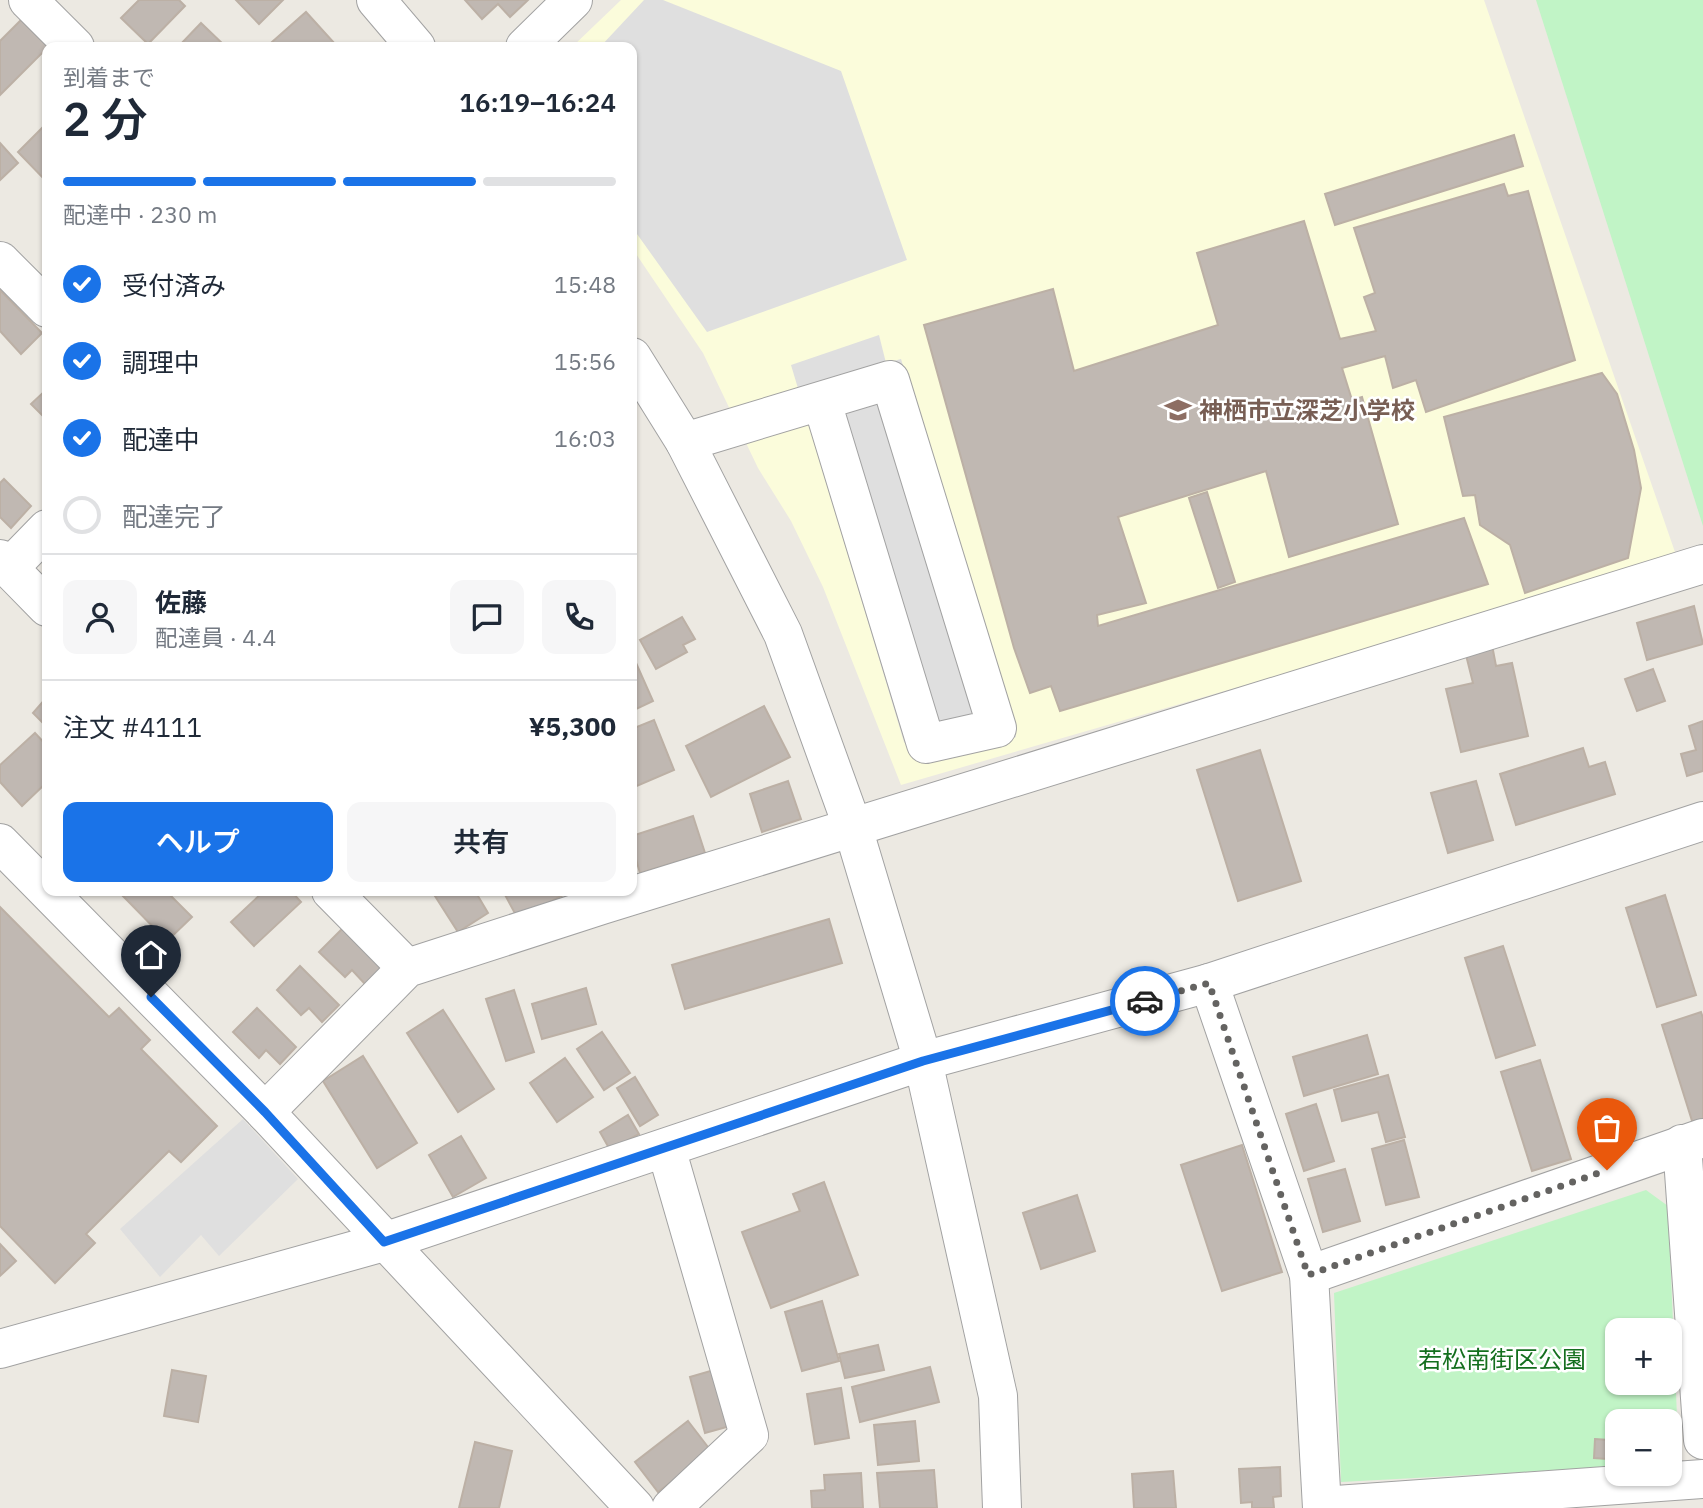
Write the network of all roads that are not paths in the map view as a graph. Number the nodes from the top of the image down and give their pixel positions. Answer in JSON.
{"nodes":[{"id":1,"x":28,"y":0,"type":"edge"},
{"id":2,"x":376,"y":0,"type":"edge"},
{"id":3,"x":573,"y":0,"type":"edge"},
{"id":4,"x":70,"y":42,"type":"edge"},
{"id":5,"x":412,"y":42,"type":"edge"},
{"id":6,"x":529,"y":42,"type":"edge"},
{"id":7,"x":0,"y":261,"type":"edge"},
{"id":8,"x":42,"y":303,"type":"edge"},
{"id":9,"x":637,"y":365,"type":"edge"},
{"id":10,"x":822,"y":402,"type":"dead end"},
{"id":11,"x":685,"y":442,"type":"junction"},
{"id":12,"x":42,"y":533,"type":"edge"},
{"id":13,"x":4,"y":564,"type":"edge"},
{"id":14,"x":1703,"y":564,"type":"edge"},
{"id":15,"x":42,"y":602,"type":"edge"},
{"id":16,"x":1703,"y":821,"type":"edge"},
{"id":17,"x":853,"y":828,"type":"junction"},
{"id":18,"x":0,"y":843,"type":"edge"},
{"id":19,"x":42,"y":886,"type":"edge"},
{"id":20,"x":637,"y":887,"type":"edge"},
{"id":21,"x":52,"y":896,"type":"edge"},
{"id":22,"x":336,"y":896,"type":"edge"},
{"id":23,"x":598,"y":898,"type":"edge"},
{"id":24,"x":407,"y":968,"type":"junction"},
{"id":25,"x":1209,"y":983,"type":"junction"},
{"id":26,"x":923,"y":1061,"type":"junction"},
{"id":27,"x":265,"y":1112,"type":"junction"},
{"id":28,"x":1692,"y":1141,"type":"edge"},
{"id":29,"x":666,"y":1148,"type":"junction"},
{"id":30,"x":384,"y":1242,"type":"junction"},
{"id":31,"x":1308,"y":1275,"type":"junction"},
{"id":32,"x":0,"y":1349,"type":"edge"},
{"id":33,"x":1703,"y":1440,"type":"edge"},
{"id":34,"x":1703,"y":1479,"type":"edge"},
{"id":35,"x":1322,"y":1507,"type":"edge"},
{"id":36,"x":635,"y":1508,"type":"edge"},
{"id":37,"x":671,"y":1508,"type":"edge"},
{"id":38,"x":1002,"y":1508,"type":"edge"}],
"edges":[{"from":1,"to":4,"type":"street"},
{"from":2,"to":5,"type":"street"},
{"from":3,"to":6,"type":"street"},
{"from":7,"to":8,"type":"street"},
{"from":9,"to":11,"type":"street"},
{"from":10,"to":11,"type":"street"},
{"from":11,"to":17,"type":"street"},
{"from":12,"to":13,"type":"street"},
{"from":13,"to":15,"type":"street"},
{"from":14,"to":17,"type":"street"},
{"from":16,"to":25,"type":"street"},
{"from":17,"to":20,"type":"street"},
{"from":17,"to":26,"type":"street"},
{"from":18,"to":19,"type":"street"},
{"from":21,"to":27,"type":"street"},
{"from":22,"to":24,"type":"street"},
{"from":23,"to":24,"type":"street"},
{"from":24,"to":27,"type":"street"},
{"from":25,"to":26,"type":"street"},
{"from":25,"to":31,"type":"street"},
{"from":26,"to":29,"type":"street"},
{"from":26,"to":38,"type":"street"},
{"from":27,"to":30,"type":"street"},
{"from":28,"to":31,"type":"street"},
{"from":28,"to":33,"type":"street"},
{"from":29,"to":30,"type":"street"},
{"from":29,"to":37,"type":"street"},
{"from":30,"to":32,"type":"street"},
{"from":30,"to":36,"type":"street"},
{"from":31,"to":35,"type":"street"},
{"from":34,"to":35,"type":"street"}]}
